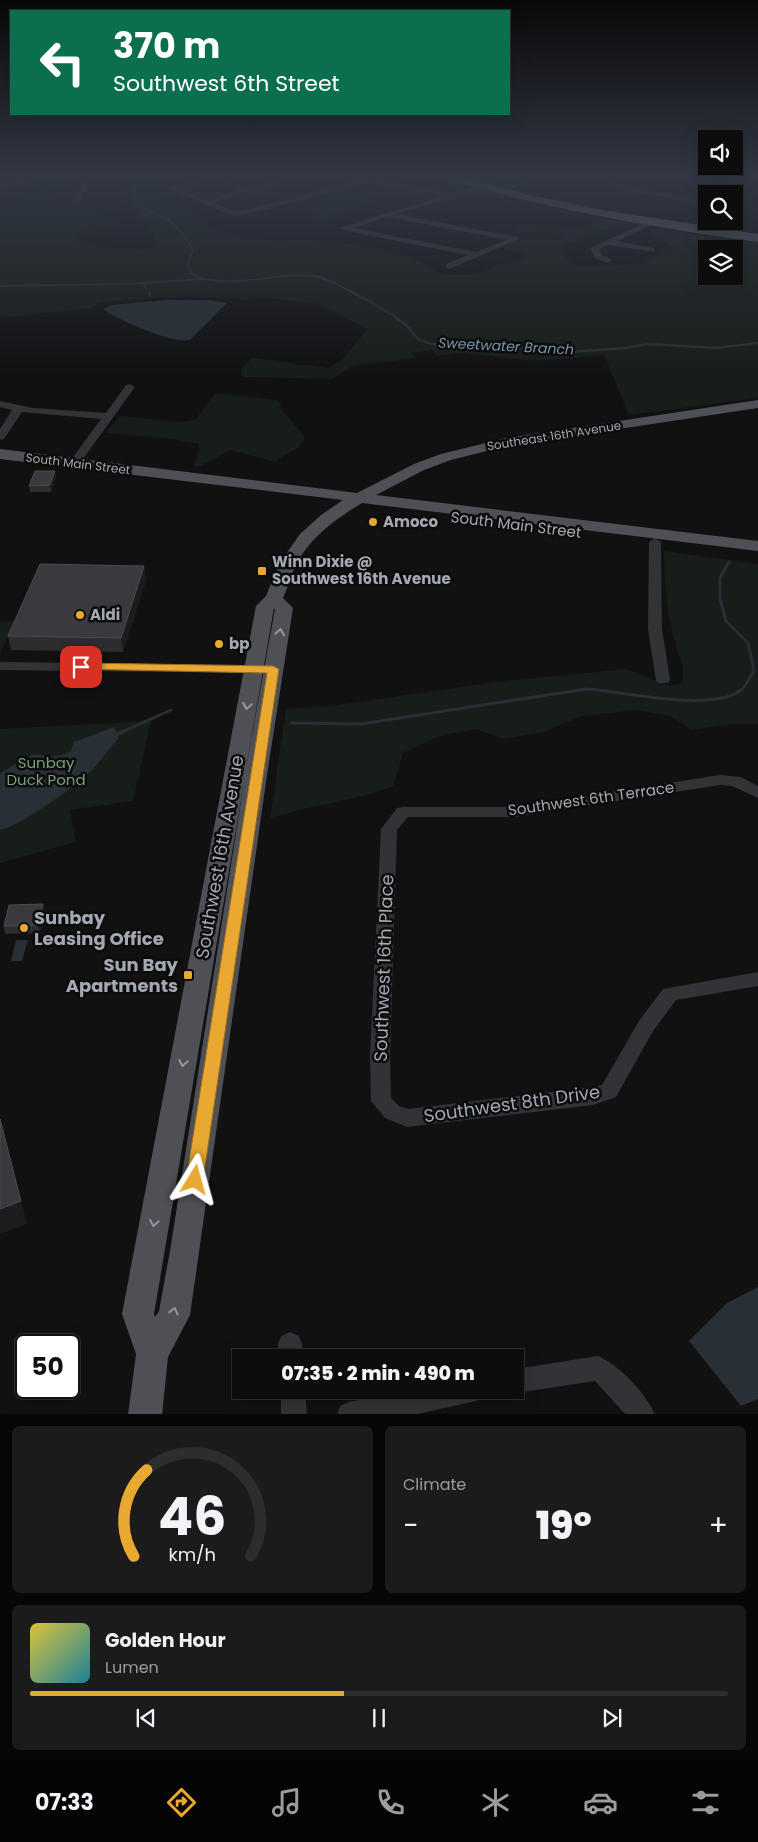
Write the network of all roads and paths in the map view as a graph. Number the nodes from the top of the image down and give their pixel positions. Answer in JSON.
{"nodes":[{"id":1,"x":418,"y":243,"type":"edge"},
{"id":2,"x":507,"y":243,"type":"edge"},
{"id":3,"x":606,"y":243,"type":"edge"},
{"id":4,"x":613,"y":243,"type":"edge"},
{"id":5,"x":651,"y":250,"type":"dead end"},
{"id":6,"x":478,"y":255,"type":"junction"},
{"id":7,"x":608,"y":260,"type":"dead end"},
{"id":8,"x":449,"y":266,"type":"dead end"},
{"id":9,"x":130,"y":387,"type":"dead end"},
{"id":10,"x":0,"y":404,"type":"edge"},
{"id":11,"x":758,"y":404,"type":"edge"},
{"id":12,"x":18,"y":409,"type":"junction"},
{"id":13,"x":109,"y":416,"type":"junction"},
{"id":14,"x":0,"y":437,"type":"edge"},
{"id":15,"x":0,"y":454,"type":"edge"},
{"id":16,"x":74,"y":464,"type":"junction"},
{"id":17,"x":398,"y":477,"type":"junction"},
{"id":18,"x":354,"y":501,"type":"junction"},
{"id":19,"x":420,"y":505,"type":"junction"},
{"id":20,"x":548,"y":525,"type":"junction"},
{"id":21,"x":656,"y":538,"type":"junction"},
{"id":22,"x":758,"y":546,"type":"edge"},
{"id":23,"x":758,"y":554,"type":"edge"},
{"id":24,"x":0,"y":666,"type":"edge"},
{"id":25,"x":264,"y":669,"type":"junction"},
{"id":26,"x":663,"y":680,"type":"dead end"},
{"id":27,"x":758,"y":793,"type":"edge"},
{"id":28,"x":394,"y":821,"type":"joint"},
{"id":29,"x":758,"y":979,"type":"edge"},
{"id":30,"x":392,"y":1112,"type":"joint"},
{"id":31,"x":524,"y":1380,"type":"edge"},
{"id":32,"x":293,"y":1399,"type":"edge"},
{"id":33,"x":426,"y":1399,"type":"edge"},
{"id":34,"x":145,"y":1414,"type":"edge"},
{"id":35,"x":294,"y":1414,"type":"edge"},
{"id":36,"x":348,"y":1414,"type":"edge"},
{"id":37,"x":643,"y":1414,"type":"edge"}],
"edges":[{"from":1,"to":6,"type":"street"},
{"from":2,"to":6,"type":"street"},
{"from":3,"to":7,"type":"street"},
{"from":4,"to":5,"type":"street"},
{"from":6,"to":8,"type":"street"},
{"from":9,"to":13,"type":"street"},
{"from":10,"to":12,"type":"street"},
{"from":11,"to":17,"type":"main road","name":"Southeast 16th Avenue"},
{"from":12,"to":13,"type":"street"},
{"from":12,"to":14,"type":"street"},
{"from":13,"to":16,"type":"street"},
{"from":15,"to":16,"type":"main road","name":"South Main Street"},
{"from":16,"to":18,"type":"main road","name":"South Main Street"},
{"from":17,"to":18,"type":"main road","name":"Southeast 16th Avenue"},
{"from":17,"to":19,"type":"main road"},
{"from":18,"to":19,"type":"main road","name":"South Main Street"},
{"from":18,"to":20,"type":"main road","name":"South Main Street"},
{"from":18,"to":25,"type":"main road","name":"Southwest 16th Avenue"},
{"from":19,"to":20,"type":"main road","name":"South Main Street"},
{"from":20,"to":21,"type":"main road","name":"South Main Street"},
{"from":21,"to":22,"type":"main road","name":"South Main Street"},
{"from":21,"to":23,"type":"main road","name":"South Main Street"},
{"from":21,"to":26,"type":"street"},
{"from":24,"to":25,"type":"street"},
{"from":25,"to":34,"type":"main road","name":"Southwest 16th Avenue"},
{"from":27,"to":28,"type":"street","name":"Southwest 6th Terrace"},
{"from":28,"to":30,"type":"street","name":"Southwest 16th Place"},
{"from":29,"to":30,"type":"street","name":"Southwest 8th Drive"},
{"from":31,"to":37,"type":"street"},
{"from":32,"to":35,"type":"street"},
{"from":33,"to":36,"type":"street"}]}
